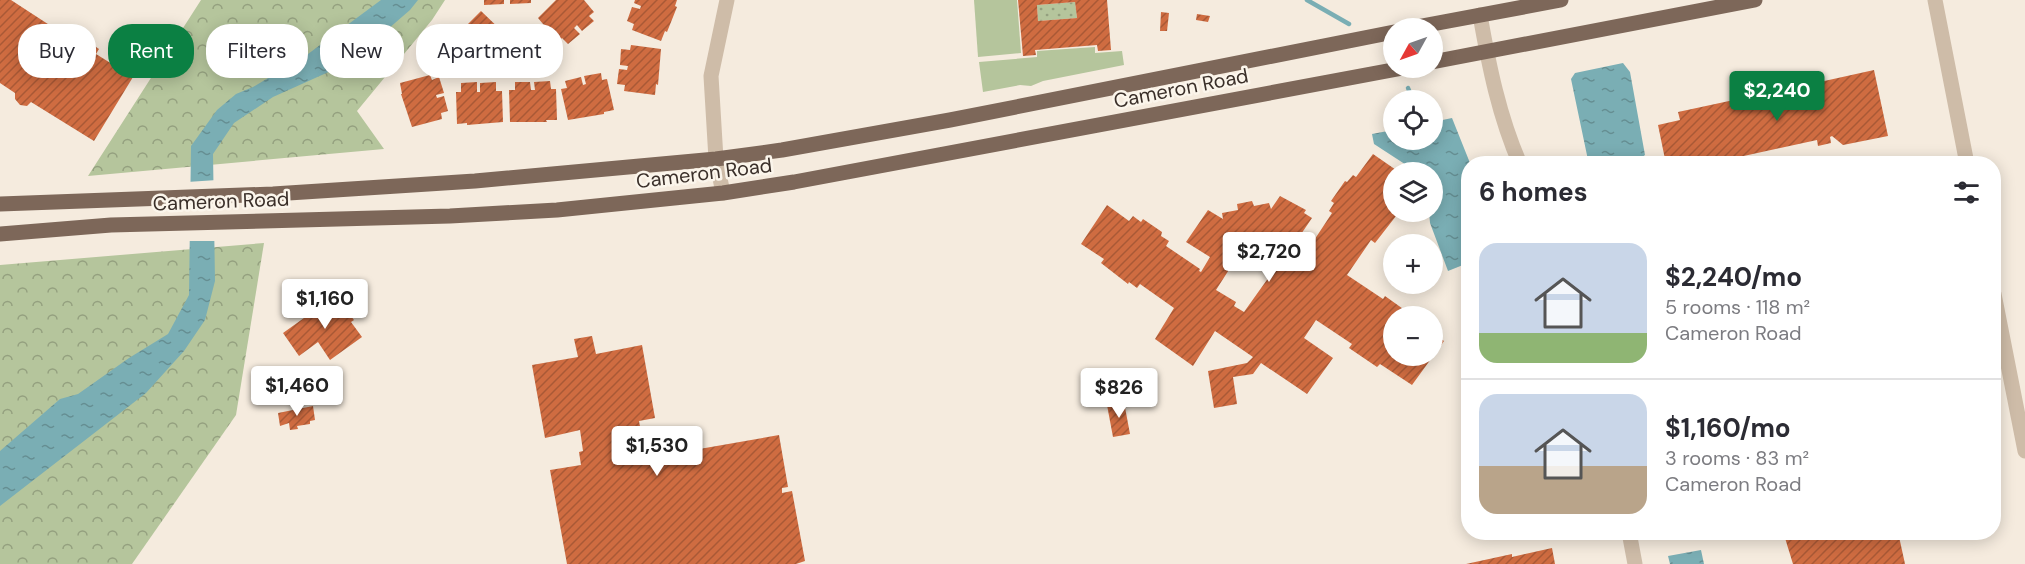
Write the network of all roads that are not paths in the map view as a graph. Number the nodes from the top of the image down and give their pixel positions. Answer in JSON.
{"nodes":[{"id":1,"x":727,"y":0,"type":"edge"},
{"id":2,"x":1561,"y":0,"type":"edge"},
{"id":3,"x":1755,"y":0,"type":"edge"},
{"id":4,"x":1935,"y":0,"type":"edge"},
{"id":5,"x":1480,"y":15,"type":"junction"},
{"id":6,"x":1443,"y":22,"type":"edge"},
{"id":7,"x":1383,"y":34,"type":"edge"},
{"id":8,"x":1486,"y":52,"type":"junction"},
{"id":9,"x":1443,"y":60,"type":"edge"},
{"id":10,"x":1383,"y":72,"type":"edge"},
{"id":11,"x":1517,"y":156,"type":"edge"},
{"id":12,"x":1965,"y":156,"type":"edge"},
{"id":13,"x":716,"y":159,"type":"junction"},
{"id":14,"x":723,"y":193,"type":"junction"},
{"id":15,"x":0,"y":204,"type":"edge"},
{"id":16,"x":0,"y":234,"type":"edge"},
{"id":17,"x":2001,"y":329,"type":"edge"},
{"id":18,"x":2025,"y":451,"type":"edge"},
{"id":19,"x":1630,"y":540,"type":"edge"},
{"id":20,"x":1635,"y":564,"type":"edge"}],
"edges":[{"from":1,"to":13,"type":"street"},
{"from":2,"to":5,"type":"main road"},
{"from":3,"to":8,"type":"main road"},
{"from":4,"to":12,"type":"street"},
{"from":5,"to":6,"type":"main road"},
{"from":5,"to":8,"type":"street"},
{"from":7,"to":13,"type":"main road","name":"Cameron Road"},
{"from":8,"to":9,"type":"main road"},
{"from":8,"to":11,"type":"street"},
{"from":10,"to":14,"type":"main road","name":"Cameron Road"},
{"from":13,"to":14,"type":"street"},
{"from":13,"to":15,"type":"main road","name":"Cameron Road"},
{"from":14,"to":16,"type":"main road","name":"Cameron Road"},
{"from":17,"to":18,"type":"street"},
{"from":19,"to":20,"type":"street"}]}
